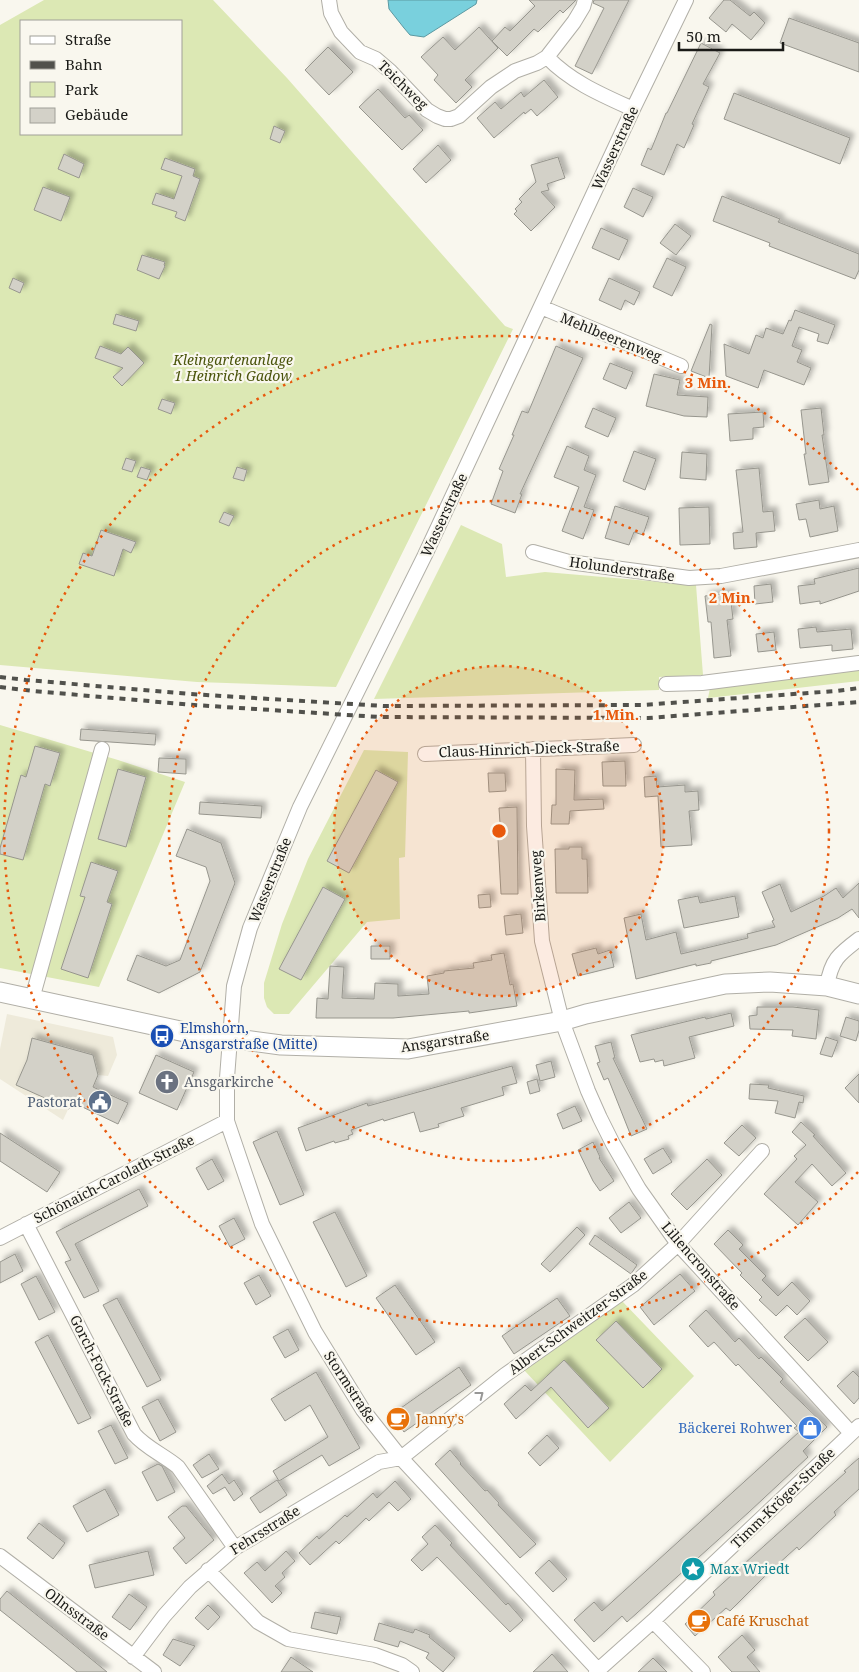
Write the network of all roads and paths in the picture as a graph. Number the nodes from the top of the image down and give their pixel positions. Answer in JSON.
{"nodes":[{"id":1,"x":329,"y":0,"type":"edge"},
{"id":2,"x":585,"y":0,"type":"edge"},
{"id":3,"x":686,"y":0,"type":"edge"},
{"id":4,"x":547,"y":57,"type":"junction"},
{"id":5,"x":633,"y":109,"type":"junction"},
{"id":6,"x":541,"y":307,"type":"junction"},
{"id":7,"x":681,"y":366,"type":"dead end"},
{"id":8,"x":859,"y":550,"type":"edge"},
{"id":9,"x":533,"y":552,"type":"dead end"},
{"id":10,"x":859,"y":663,"type":"edge"},
{"id":11,"x":666,"y":684,"type":"dead end"},
{"id":12,"x":634,"y":745,"type":"dead end"},
{"id":13,"x":102,"y":748,"type":"dead end"},
{"id":14,"x":533,"y":749,"type":"junction"},
{"id":15,"x":425,"y":754,"type":"dead end"},
{"id":16,"x":859,"y":939,"type":"edge"},
{"id":17,"x":827,"y":986,"type":"junction"},
{"id":18,"x":0,"y":992,"type":"edge"},
{"id":19,"x":859,"y":994,"type":"edge"},
{"id":20,"x":32,"y":999,"type":"junction"},
{"id":21,"x":562,"y":1021,"type":"junction"},
{"id":22,"x":230,"y":1038,"type":"junction"},
{"id":23,"x":227,"y":1121,"type":"junction"},
{"id":24,"x":762,"y":1151,"type":"dead end"},
{"id":25,"x":26,"y":1224,"type":"junction"},
{"id":26,"x":0,"y":1238,"type":"edge"},
{"id":27,"x":678,"y":1244,"type":"junction"},
{"id":28,"x":855,"y":1429,"type":"edge"},
{"id":29,"x":401,"y":1458,"type":"junction"},
{"id":30,"x":235,"y":1548,"type":"junction"},
{"id":31,"x":0,"y":1556,"type":"edge"},
{"id":32,"x":208,"y":1570,"type":"junction"},
{"id":33,"x":653,"y":1621,"type":"junction"},
{"id":34,"x":133,"y":1657,"type":"junction"},
{"id":35,"x":597,"y":1671,"type":"edge"},
{"id":36,"x":154,"y":1672,"type":"edge"},
{"id":37,"x":412,"y":1672,"type":"edge"},
{"id":38,"x":703,"y":1672,"type":"edge"}],
"edges":[{"from":1,"to":4,"type":"street","name":"Teichweg"},
{"from":2,"to":4,"type":"street","name":"Teichweg"},
{"from":3,"to":5,"type":"street","name":"Wasserstraße"},
{"from":4,"to":5,"type":"street"},
{"from":5,"to":6,"type":"street","name":"Wasserstraße"},
{"from":6,"to":7,"type":"street","name":"Mehlbeerenweg"},
{"from":6,"to":22,"type":"street","name":"Wasserstraße"},
{"from":8,"to":9,"type":"street","name":"Holunderstraße"},
{"from":10,"to":11,"type":"street"},
{"from":12,"to":14,"type":"street","name":"Claus-Hinrich-Dieck-Straße"},
{"from":13,"to":20,"type":"street"},
{"from":14,"to":15,"type":"street","name":"Claus-Hinrich-Dieck-Straße"},
{"from":14,"to":21,"type":"street","name":"Birkenweg"},
{"from":16,"to":17,"type":"street"},
{"from":17,"to":19,"type":"street","name":"Ansgarstraße"},
{"from":17,"to":21,"type":"street","name":"Ansgarstraße"},
{"from":18,"to":20,"type":"street","name":"Ansgarstraße"},
{"from":20,"to":22,"type":"street","name":"Ansgarstraße"},
{"from":21,"to":22,"type":"street","name":"Ansgarstraße"},
{"from":21,"to":27,"type":"street","name":"Liliencronstraße"},
{"from":22,"to":23,"type":"street","name":"Stormstraße"},
{"from":23,"to":25,"type":"street","name":"Schönaich-Carolath-Straße"},
{"from":23,"to":29,"type":"street","name":"Stormstraße"},
{"from":24,"to":27,"type":"street","name":"Albert-Schweitzer-Straße"},
{"from":25,"to":26,"type":"street","name":"Schönaich-Carolath-Straße"},
{"from":25,"to":30,"type":"street","name":"Gorch-Fock-Straße"},
{"from":27,"to":28,"type":"street","name":"Liliencronstraße"},
{"from":29,"to":27,"type":"street","name":"Albert-Schweitzer-Straße","one_way":true},
{"from":28,"to":33,"type":"street","name":"Timm-Kröger-Straße"},
{"from":29,"to":30,"type":"street","name":"Fehrsstraße"},
{"from":29,"to":35,"type":"street","name":"Stormstraße"},
{"from":30,"to":32,"type":"street","name":"Fehrsstraße"},
{"from":31,"to":34,"type":"street","name":"Ollnsstraße"},
{"from":32,"to":34,"type":"street","name":"Fehrsstraße"},
{"from":32,"to":37,"type":"street"},
{"from":33,"to":35,"type":"street","name":"Timm-Kröger-Straße"},
{"from":33,"to":38,"type":"street"},
{"from":34,"to":36,"type":"street","name":"Ollnsstraße"}]}
